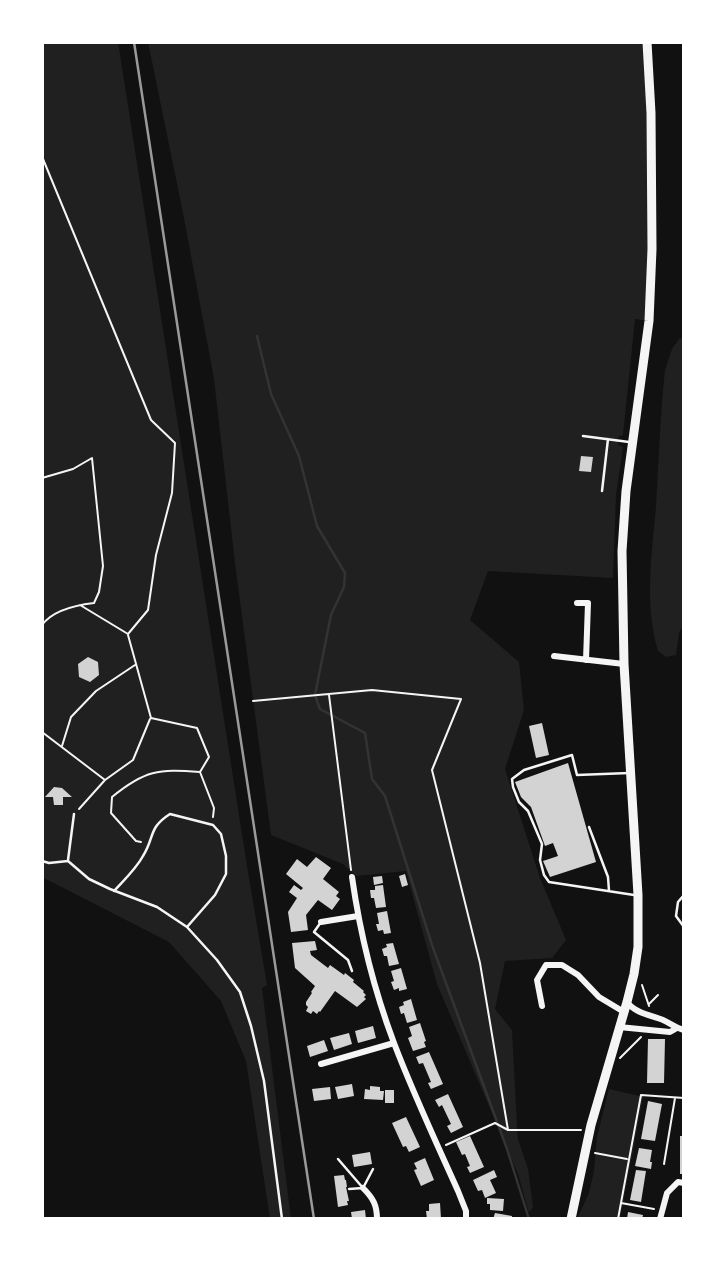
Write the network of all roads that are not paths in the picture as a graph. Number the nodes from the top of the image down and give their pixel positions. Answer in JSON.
{"nodes":[{"id":1,"x":646,"y":42,"type":"edge"},
{"id":2,"x":583,"y":436,"type":"dead end"},
{"id":3,"x":608,"y":439,"type":"junction"},
{"id":4,"x":633,"y":443,"type":"junction"},
{"id":5,"x":603,"y":491,"type":"dead end"},
{"id":6,"x":577,"y":603,"type":"dead end"},
{"id":7,"x":554,"y":656,"type":"dead end"},
{"id":8,"x":586,"y":660,"type":"junction"},
{"id":9,"x":624,"y":664,"type":"junction"},
{"id":10,"x":630,"y":773,"type":"junction"},
{"id":11,"x":74,"y":814,"type":"road end"},
{"id":12,"x":589,"y":827,"type":"dead end"},
{"id":13,"x":68,"y":860,"type":"junction"},
{"id":14,"x":42,"y":861,"type":"edge"},
{"id":15,"x":352,"y":877,"type":"road end"},
{"id":16,"x":114,"y":891,"type":"junction"},
{"id":17,"x":609,"y":891,"type":"junction"},
{"id":18,"x":638,"y":895,"type":"junction"},
{"id":19,"x":684,"y":895,"type":"edge"},
{"id":20,"x":358,"y":916,"type":"junction"},
{"id":21,"x":321,"y":922,"type":"joint"},
{"id":22,"x":187,"y":927,"type":"junction"},
{"id":23,"x":684,"y":927,"type":"edge"},
{"id":24,"x":352,"y":971,"type":"dead end"},
{"id":25,"x":542,"y":1006,"type":"dead end"},
{"id":26,"x":625,"y":1007,"type":"junction"},
{"id":27,"x":619,"y":1027,"type":"junction"},
{"id":28,"x":681,"y":1029,"type":"edge"},
{"id":29,"x":394,"y":1043,"type":"junction"},
{"id":30,"x":321,"y":1064,"type":"dead end"},
{"id":31,"x":338,"y":1158,"type":"dead end"},
{"id":32,"x":373,"y":1169,"type":"dead end"},
{"id":33,"x":684,"y":1183,"type":"edge"},
{"id":34,"x":363,"y":1188,"type":"junction"},
{"id":35,"x":349,"y":1189,"type":"dead end"},
{"id":36,"x":282,"y":1219,"type":"edge"},
{"id":37,"x":377,"y":1219,"type":"edge"},
{"id":38,"x":466,"y":1219,"type":"edge"},
{"id":39,"x":570,"y":1219,"type":"edge"},
{"id":40,"x":660,"y":1219,"type":"edge"}],
"edges":[{"from":1,"to":4,"type":"main road"},
{"from":2,"to":3,"type":"lane"},
{"from":3,"to":4,"type":"lane"},
{"from":3,"to":5,"type":"lane"},
{"from":4,"to":9,"type":"main road"},
{"from":6,"to":8,"type":"street"},
{"from":7,"to":8,"type":"street"},
{"from":8,"to":9,"type":"street"},
{"from":9,"to":10,"type":"main road"},
{"from":10,"to":17,"type":"lane"},
{"from":10,"to":18,"type":"main road"},
{"from":11,"to":13,"type":"lane"},
{"from":12,"to":17,"type":"lane"},
{"from":13,"to":14,"type":"lane"},
{"from":13,"to":16,"type":"lane"},
{"from":15,"to":20,"type":"street"},
{"from":16,"to":22,"type":"lane"},
{"from":16,"to":22,"type":"lane"},
{"from":17,"to":18,"type":"lane"},
{"from":18,"to":26,"type":"main road"},
{"from":19,"to":23,"type":"lane"},
{"from":20,"to":21,"type":"street"},
{"from":20,"to":29,"type":"street"},
{"from":21,"to":24,"type":"lane"},
{"from":22,"to":36,"type":"lane"},
{"from":25,"to":26,"type":"street"},
{"from":26,"to":27,"type":"main road"},
{"from":26,"to":28,"type":"street"},
{"from":27,"to":28,"type":"street"},
{"from":27,"to":39,"type":"main road"},
{"from":29,"to":30,"type":"street"},
{"from":29,"to":38,"type":"street"},
{"from":31,"to":34,"type":"lane"},
{"from":32,"to":34,"type":"lane"},
{"from":33,"to":40,"type":"street"},
{"from":34,"to":35,"type":"lane"},
{"from":34,"to":37,"type":"street"}]}
